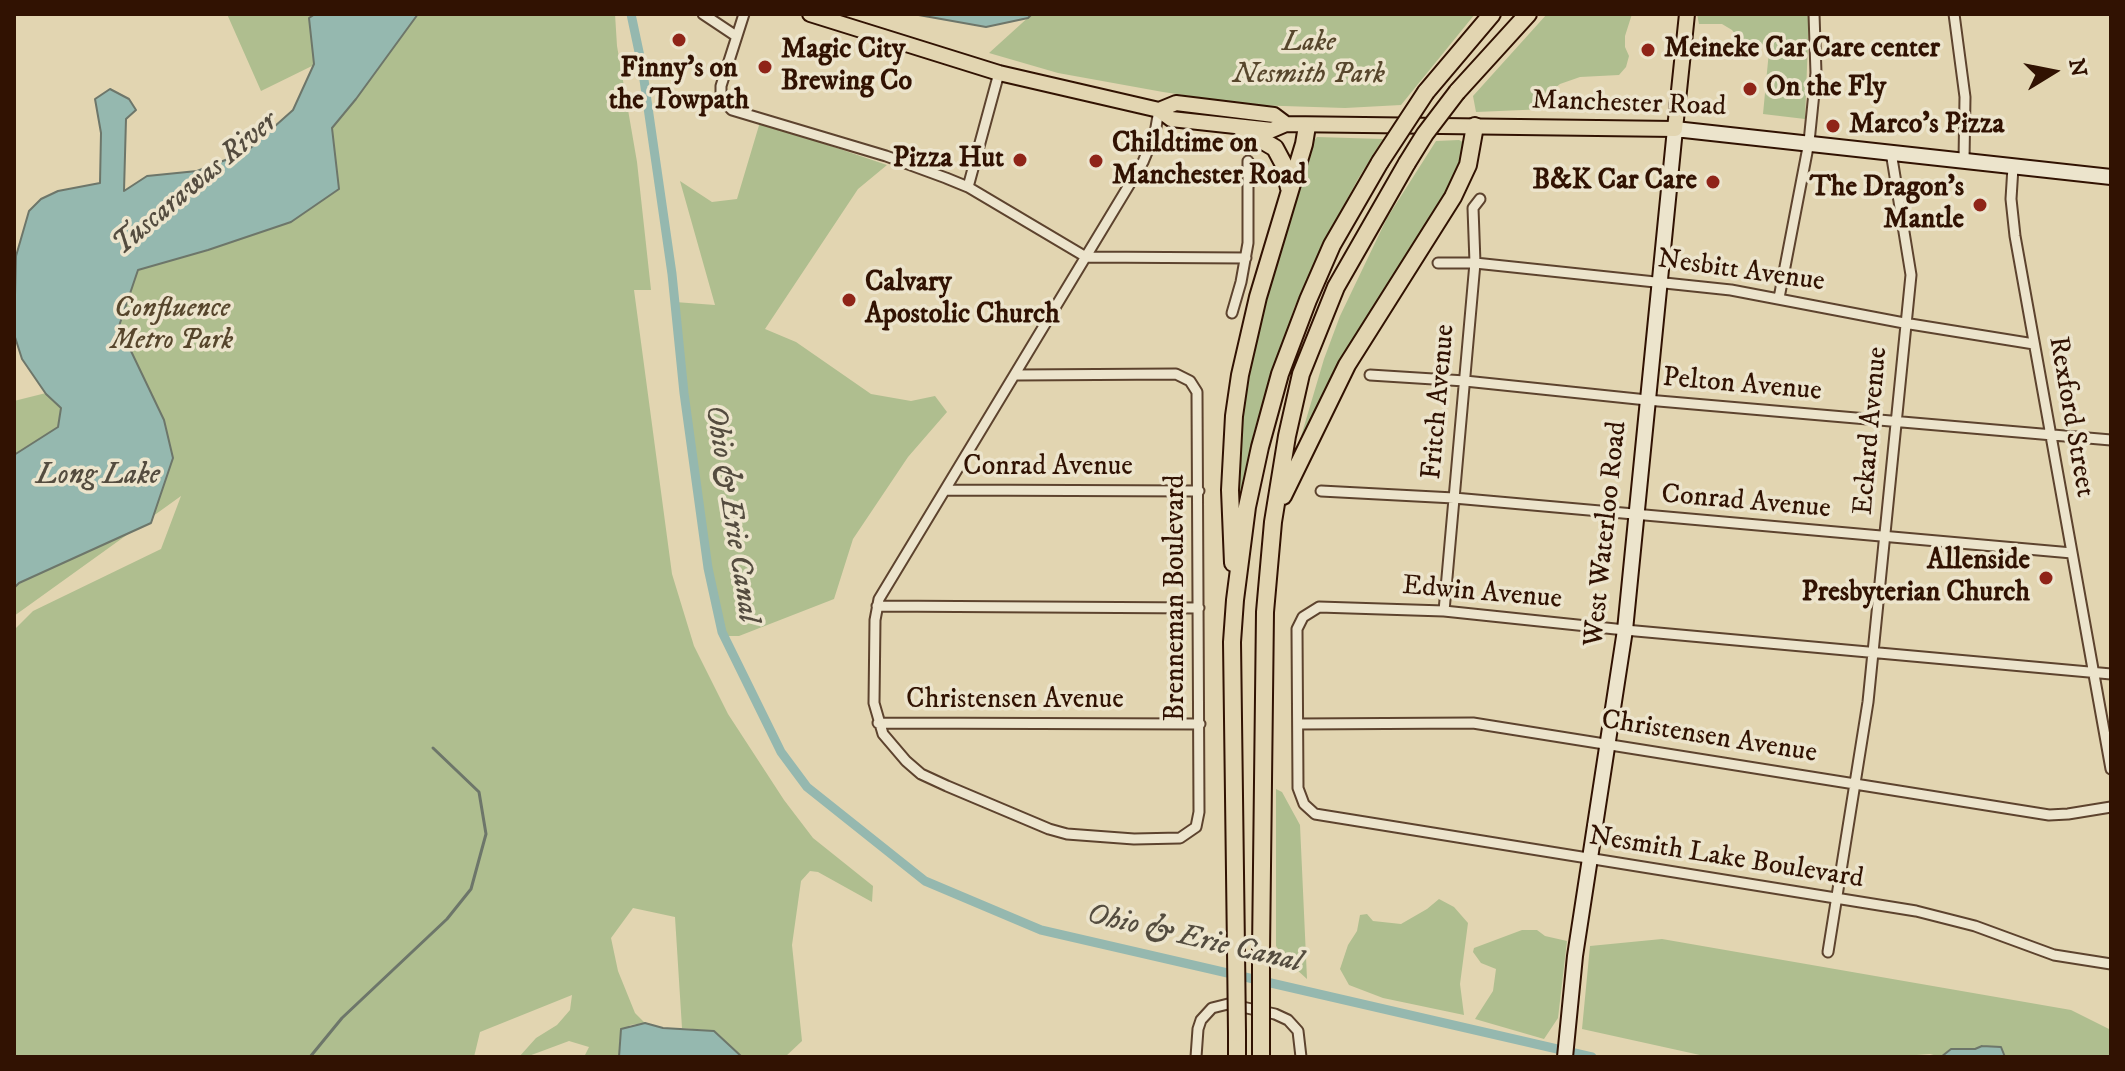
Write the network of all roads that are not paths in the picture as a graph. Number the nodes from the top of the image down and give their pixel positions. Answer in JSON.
{"nodes":[{"id":1,"x":703,"y":14,"type":"edge"},
{"id":2,"x":744,"y":14,"type":"edge"},
{"id":3,"x":810,"y":14,"type":"edge"},
{"id":4,"x":1492,"y":14,"type":"edge"},
{"id":5,"x":1528,"y":14,"type":"edge"},
{"id":6,"x":1687,"y":14,"type":"edge"},
{"id":7,"x":1814,"y":14,"type":"edge"},
{"id":8,"x":1954,"y":14,"type":"edge"},
{"id":9,"x":736,"y":36,"type":"junction"},
{"id":10,"x":999,"y":73,"type":"junction"},
{"id":11,"x":1159,"y":110,"type":"junction"},
{"id":12,"x":1286,"y":124,"type":"junction"},
{"id":13,"x":1307,"y":126,"type":"junction"},
{"id":14,"x":1475,"y":126,"type":"junction"},
{"id":15,"x":1241,"y":128,"type":"junction"},
{"id":16,"x":1675,"y":129,"type":"junction"},
{"id":17,"x":1809,"y":142,"type":"junction"},
{"id":18,"x":1891,"y":152,"type":"junction"},
{"id":19,"x":1964,"y":160,"type":"junction"},
{"id":20,"x":1248,"y":161,"type":"dead end"},
{"id":21,"x":2013,"y":167,"type":"junction"},
{"id":22,"x":2111,"y":177,"type":"edge"},
{"id":23,"x":968,"y":187,"type":"junction"},
{"id":24,"x":1289,"y":189,"type":"junction"},
{"id":25,"x":1480,"y":199,"type":"dead end"},
{"id":26,"x":1086,"y":257,"type":"junction"},
{"id":27,"x":1246,"y":258,"type":"junction"},
{"id":28,"x":1438,"y":263,"type":"dead end"},
{"id":29,"x":1475,"y":263,"type":"junction"},
{"id":30,"x":1659,"y":282,"type":"junction"},
{"id":31,"x":1779,"y":298,"type":"junction"},
{"id":32,"x":1232,"y":313,"type":"dead end"},
{"id":33,"x":1904,"y":323,"type":"junction"},
{"id":34,"x":2034,"y":344,"type":"junction"},
{"id":35,"x":1017,"y":375,"type":"junction"},
{"id":36,"x":1370,"y":375,"type":"dead end"},
{"id":37,"x":1465,"y":381,"type":"junction"},
{"id":38,"x":1647,"y":400,"type":"junction"},
{"id":39,"x":1894,"y":421,"type":"junction"},
{"id":40,"x":2050,"y":434,"type":"junction"},
{"id":41,"x":2111,"y":440,"type":"edge"},
{"id":42,"x":945,"y":490,"type":"junction"},
{"id":43,"x":1199,"y":491,"type":"junction"},
{"id":44,"x":1321,"y":491,"type":"dead end"},
{"id":45,"x":1454,"y":498,"type":"junction"},
{"id":46,"x":1274,"y":515,"type":"junction"},
{"id":47,"x":1636,"y":515,"type":"junction"},
{"id":48,"x":1884,"y":536,"type":"junction"},
{"id":49,"x":2072,"y":553,"type":"junction"},
{"id":50,"x":1235,"y":600,"type":"junction"},
{"id":51,"x":877,"y":606,"type":"junction"},
{"id":52,"x":1199,"y":608,"type":"junction"},
{"id":53,"x":1444,"y":611,"type":"junction"},
{"id":54,"x":1625,"y":630,"type":"junction"},
{"id":55,"x":1874,"y":653,"type":"junction"},
{"id":56,"x":2093,"y":673,"type":"junction"},
{"id":57,"x":2111,"y":674,"type":"edge"},
{"id":58,"x":878,"y":723,"type":"junction"},
{"id":59,"x":1200,"y":724,"type":"junction"},
{"id":60,"x":1298,"y":724,"type":"junction"},
{"id":61,"x":1609,"y":744,"type":"junction"},
{"id":62,"x":2111,"y":769,"type":"edge"},
{"id":63,"x":1854,"y":784,"type":"junction"},
{"id":64,"x":2111,"y":807,"type":"edge"},
{"id":65,"x":1590,"y":859,"type":"junction"},
{"id":66,"x":1837,"y":899,"type":"junction"},
{"id":67,"x":1828,"y":952,"type":"dead end"},
{"id":68,"x":2111,"y":964,"type":"edge"},
{"id":69,"x":1196,"y":1057,"type":"edge"},
{"id":70,"x":1237,"y":1057,"type":"edge"},
{"id":71,"x":1261,"y":1057,"type":"edge"},
{"id":72,"x":1301,"y":1057,"type":"edge"},
{"id":73,"x":1565,"y":1057,"type":"edge"}],
"edges":[{"from":1,"to":9,"type":"street"},
{"from":2,"to":9,"type":"street"},
{"from":3,"to":10,"type":"main road","name":"Manchester Road"},
{"from":4,"to":50,"type":"highway","bridge":true},
{"from":5,"to":46,"type":"highway","bridge":true},
{"from":6,"to":16,"type":"main road","name":"West Waterloo Road"},
{"from":7,"to":17,"type":"street"},
{"from":8,"to":19,"type":"street"},
{"from":9,"to":23,"type":"street"},
{"from":10,"to":11,"type":"main road","name":"Manchester Road"},
{"from":10,"to":23,"type":"street"},
{"from":11,"to":12,"type":"main road","name":"Manchester Road"},
{"from":11,"to":15,"type":"main road","name":"Manchester Road"},
{"from":11,"to":26,"type":"street"},
{"from":12,"to":13,"type":"main road","name":"Manchester Road"},
{"from":12,"to":15,"type":"main road","name":"Manchester Road"},
{"from":13,"to":14,"type":"main road","name":"Manchester Road"},
{"from":13,"to":24,"type":"highway"},
{"from":14,"to":16,"type":"main road","name":"Manchester Road"},
{"from":14,"to":46,"type":"highway"},
{"from":15,"to":24,"type":"highway"},
{"from":16,"to":17,"type":"main road","name":"Manchester Road"},
{"from":16,"to":30,"type":"main road","name":"West Waterloo Road"},
{"from":17,"to":18,"type":"main road","name":"Manchester Road"},
{"from":17,"to":31,"type":"street"},
{"from":18,"to":19,"type":"main road","name":"Manchester Road"},
{"from":18,"to":33,"type":"street","name":"Eckard Avenue"},
{"from":19,"to":21,"type":"main road","name":"Manchester Road"},
{"from":20,"to":27,"type":"street"},
{"from":21,"to":22,"type":"main road","name":"Manchester Road"},
{"from":21,"to":34,"type":"street","name":"Rexford Street"},
{"from":23,"to":26,"type":"street"},
{"from":24,"to":50,"type":"highway"},
{"from":25,"to":29,"type":"street","name":"Fritch Avenue"},
{"from":26,"to":27,"type":"street"},
{"from":26,"to":35,"type":"street"},
{"from":27,"to":32,"type":"street"},
{"from":28,"to":29,"type":"street","name":"Nesbitt Avenue"},
{"from":29,"to":30,"type":"street","name":"Nesbitt Avenue"},
{"from":29,"to":37,"type":"street","name":"Fritch Avenue"},
{"from":30,"to":31,"type":"street","name":"Nesbitt Avenue"},
{"from":30,"to":38,"type":"main road","name":"West Waterloo Road"},
{"from":31,"to":33,"type":"street","name":"Nesbitt Avenue"},
{"from":33,"to":34,"type":"street","name":"Nesbitt Avenue"},
{"from":33,"to":39,"type":"street","name":"Eckard Avenue"},
{"from":34,"to":40,"type":"street","name":"Rexford Street"},
{"from":35,"to":42,"type":"street"},
{"from":35,"to":43,"type":"street","name":"Brenneman Boulevard"},
{"from":36,"to":37,"type":"street","name":"Pelton Avenue"},
{"from":37,"to":38,"type":"street","name":"Pelton Avenue"},
{"from":37,"to":45,"type":"street","name":"Fritch Avenue"},
{"from":38,"to":39,"type":"street","name":"Pelton Avenue"},
{"from":38,"to":47,"type":"main road","name":"West Waterloo Road"},
{"from":39,"to":40,"type":"street","name":"Pelton Avenue"},
{"from":39,"to":48,"type":"street","name":"Eckard Avenue"},
{"from":40,"to":41,"type":"street","name":"Pelton Avenue"},
{"from":40,"to":49,"type":"street","name":"Rexford Street"},
{"from":42,"to":43,"type":"street","name":"Conrad Avenue"},
{"from":42,"to":51,"type":"street"},
{"from":43,"to":52,"type":"street","name":"Brenneman Boulevard"},
{"from":44,"to":45,"type":"street","name":"Conrad Avenue"},
{"from":45,"to":47,"type":"street","name":"Conrad Avenue"},
{"from":45,"to":53,"type":"street","name":"Fritch Avenue"},
{"from":46,"to":71,"type":"highway","bridge":true},
{"from":47,"to":48,"type":"street","name":"Conrad Avenue"},
{"from":47,"to":54,"type":"main road","name":"West Waterloo Road"},
{"from":48,"to":49,"type":"street","name":"Conrad Avenue"},
{"from":48,"to":55,"type":"street","name":"Eckard Avenue"},
{"from":49,"to":56,"type":"street","name":"Rexford Street"},
{"from":50,"to":70,"type":"highway","bridge":true},
{"from":51,"to":52,"type":"street"},
{"from":51,"to":58,"type":"street"},
{"from":52,"to":59,"type":"street","name":"Brenneman Boulevard"},
{"from":53,"to":54,"type":"street","name":"Edwin Avenue"},
{"from":53,"to":60,"type":"street","name":"Edwin Avenue"},
{"from":54,"to":55,"type":"street","name":"Edwin Avenue"},
{"from":54,"to":61,"type":"main road","name":"West Waterloo Road"},
{"from":55,"to":56,"type":"street","name":"Edwin Avenue"},
{"from":55,"to":63,"type":"street","name":"Eckard Avenue"},
{"from":56,"to":57,"type":"street","name":"Edwin Avenue"},
{"from":56,"to":62,"type":"street","name":"Rexford Street"},
{"from":58,"to":59,"type":"street","name":"Christensen Avenue"},
{"from":58,"to":59,"type":"street","name":"Brenneman Boulevard"},
{"from":60,"to":61,"type":"street","name":"Christensen Avenue"},
{"from":60,"to":65,"type":"street","name":"Nesmith Lake Boulevard"},
{"from":61,"to":63,"type":"street","name":"Christensen Avenue"},
{"from":61,"to":65,"type":"main road","name":"West Waterloo Road"},
{"from":63,"to":64,"type":"street","name":"Christensen Avenue"},
{"from":63,"to":66,"type":"street","name":"Eckard Avenue"},
{"from":65,"to":66,"type":"street","name":"Nesmith Lake Boulevard"},
{"from":65,"to":73,"type":"main road","name":"West Waterloo Road"},
{"from":66,"to":67,"type":"street","name":"Eckard Avenue"},
{"from":66,"to":68,"type":"street","name":"Nesmith Lake Boulevard"},
{"from":69,"to":72,"type":"street"}]}
